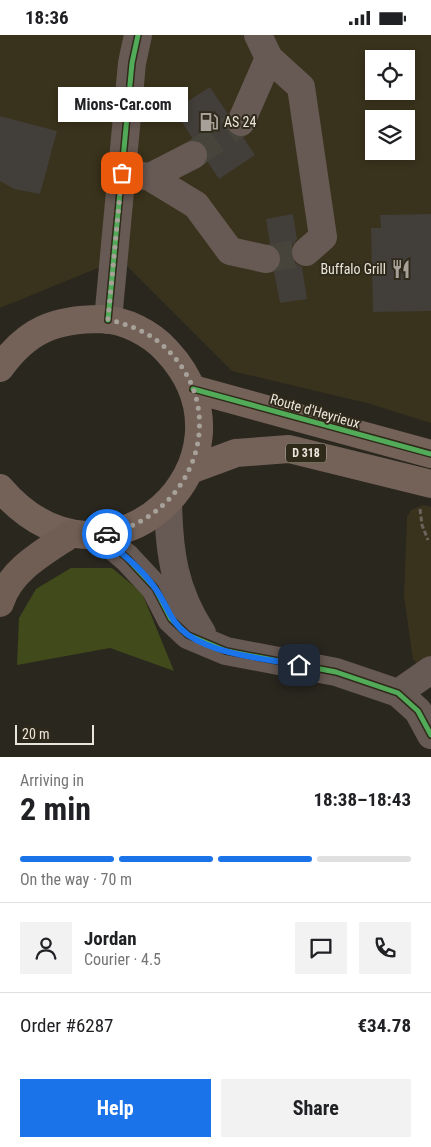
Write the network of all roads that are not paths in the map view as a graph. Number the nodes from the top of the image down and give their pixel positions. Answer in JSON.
{"nodes":[{"id":1,"x":138,"y":35,"type":"edge"},
{"id":2,"x":263,"y":47,"type":"edge"},
{"id":3,"x":241,"y":122,"type":"tunnel mouth"},
{"id":4,"x":193,"y":155,"type":"tunnel mouth"},
{"id":5,"x":122,"y":173,"type":"junction"},
{"id":6,"x":150,"y":177,"type":"junction"},
{"id":7,"x":306,"y":252,"type":"tunnel mouth"},
{"id":8,"x":266,"y":259,"type":"tunnel mouth"},
{"id":9,"x":108,"y":319,"type":"junction"},
{"id":10,"x":4,"y":356,"type":"edge"},
{"id":11,"x":193,"y":389,"type":"junction"},
{"id":12,"x":431,"y":454,"type":"edge"},
{"id":13,"x":190,"y":470,"type":"junction"},
{"id":14,"x":431,"y":484,"type":"edge"},
{"id":15,"x":0,"y":488,"type":"edge"},
{"id":16,"x":168,"y":502,"type":"junction"},
{"id":17,"x":71,"y":534,"type":"junction"},
{"id":18,"x":100,"y":535,"type":"junction"},
{"id":19,"x":0,"y":603,"type":"edge"},
{"id":20,"x":209,"y":645,"type":"junction"},
{"id":21,"x":431,"y":670,"type":"edge"},
{"id":22,"x":398,"y":693,"type":"junction"},
{"id":23,"x":431,"y":735,"type":"edge"}],
"edges":[{"from":1,"to":5,"type":"street"},
{"from":2,"to":3,"type":"street"},
{"from":2,"to":7,"type":"street"},
{"from":4,"to":6,"type":"street"},
{"from":5,"to":6,"type":"street"},
{"from":5,"to":9,"type":"street"},
{"from":6,"to":8,"type":"street"},
{"from":9,"to":10,"type":"main road"},
{"from":9,"to":11,"type":"main road"},
{"from":11,"to":12,"type":"main road","name":"Route d'Heyrieux","number":"D 318"},
{"from":11,"to":13,"type":"main road"},
{"from":13,"to":14,"type":"main road","number":"D 318"},
{"from":13,"to":16,"type":"main road"},
{"from":15,"to":17,"type":"main road"},
{"from":16,"to":18,"type":"main road"},
{"from":16,"to":20,"type":"street"},
{"from":17,"to":18,"type":"main road"},
{"from":17,"to":19,"type":"highway"},
{"from":18,"to":20,"type":"street"},
{"from":20,"to":22,"type":"street"},
{"from":21,"to":22,"type":"street"},
{"from":22,"to":23,"type":"street"}]}
